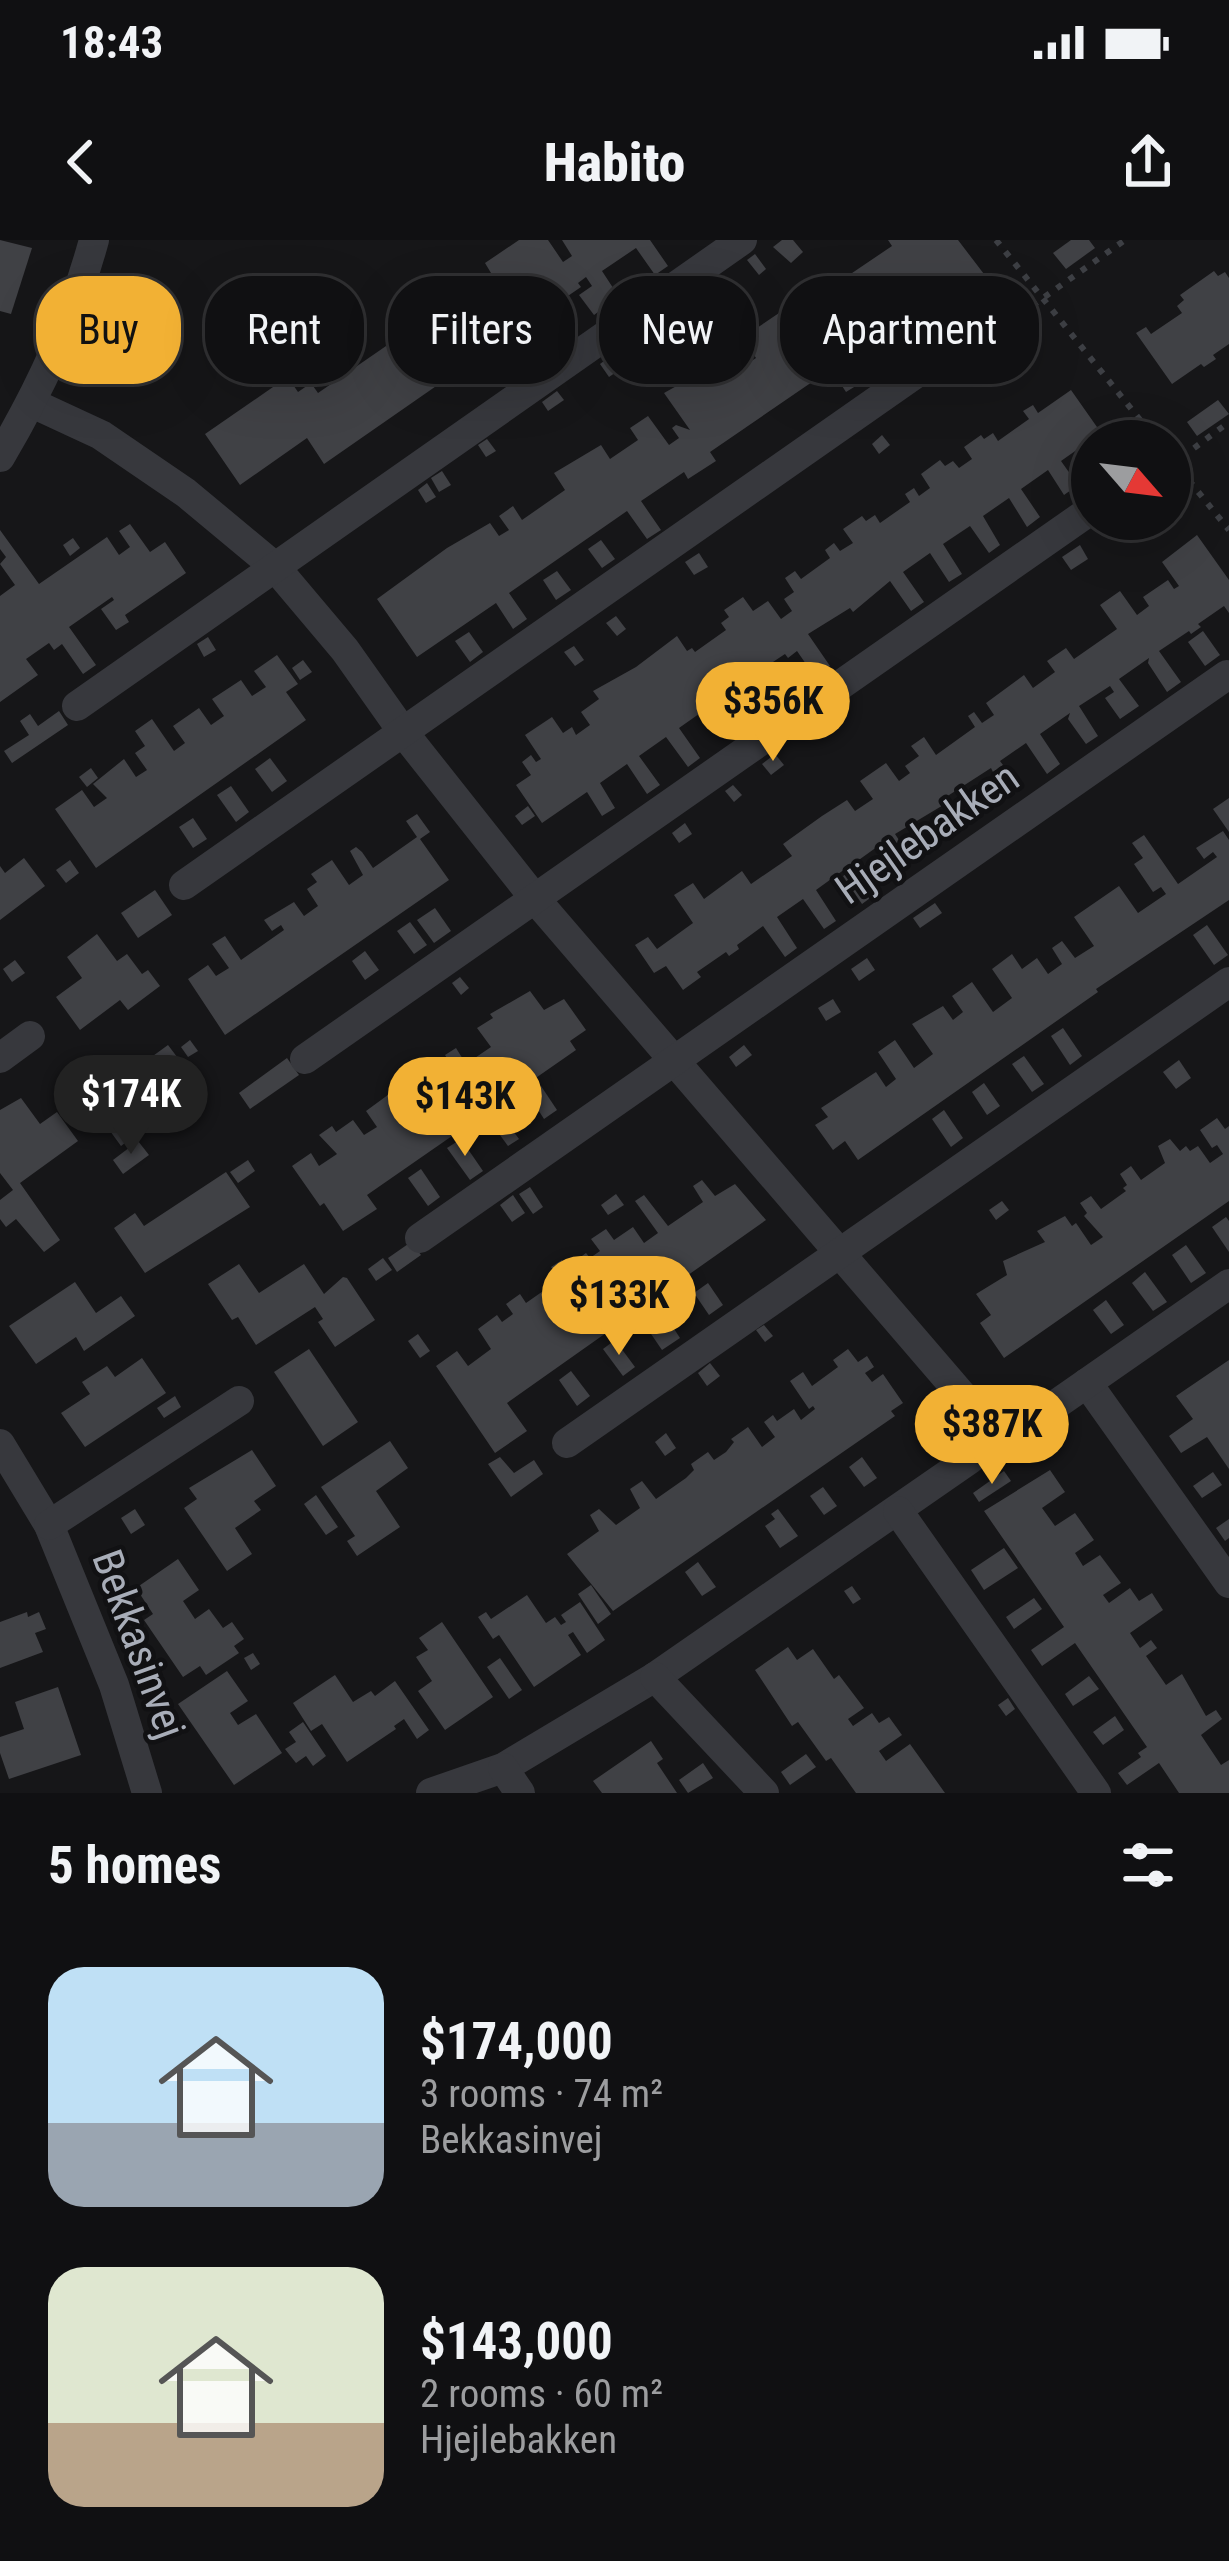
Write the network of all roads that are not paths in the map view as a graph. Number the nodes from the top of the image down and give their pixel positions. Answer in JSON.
{"nodes":[{"id":1,"x":94,"y":240,"type":"edge"},
{"id":2,"x":742,"y":240,"type":"edge"},
{"id":3,"x":901,"y":384,"type":"edge"},
{"id":4,"x":32,"y":403,"type":"junction"},
{"id":5,"x":0,"y":457,"type":"edge"},
{"id":6,"x":1071,"y":524,"type":"edge"},
{"id":7,"x":275,"y":567,"type":"junction"},
{"id":8,"x":1227,"y":675,"type":"edge"},
{"id":9,"x":77,"y":706,"type":"dead end"},
{"id":10,"x":403,"y":732,"type":"junction"},
{"id":11,"x":184,"y":885,"type":"dead end"},
{"id":12,"x":536,"y":900,"type":"junction"},
{"id":13,"x":1229,"y":982,"type":"edge"},
{"id":14,"x":30,"y":1036,"type":"dead end"},
{"id":15,"x":0,"y":1058,"type":"edge"},
{"id":16,"x":304,"y":1059,"type":"dead end"},
{"id":17,"x":674,"y":1059,"type":"junction"},
{"id":18,"x":420,"y":1238,"type":"dead end"},
{"id":19,"x":841,"y":1252,"type":"junction"},
{"id":20,"x":1229,"y":1284,"type":"edge"},
{"id":21,"x":1087,"y":1383,"type":"junction"},
{"id":22,"x":239,"y":1401,"type":"dead end"},
{"id":23,"x":980,"y":1439,"type":"junction"},
{"id":24,"x":567,"y":1443,"type":"dead end"},
{"id":25,"x":0,"y":1444,"type":"edge"},
{"id":26,"x":898,"y":1511,"type":"junction"},
{"id":27,"x":49,"y":1526,"type":"junction"},
{"id":28,"x":1229,"y":1583,"type":"edge"},
{"id":29,"x":656,"y":1678,"type":"junction"},
{"id":30,"x":511,"y":1781,"type":"edge"},
{"id":31,"x":147,"y":1793,"type":"edge"},
{"id":32,"x":431,"y":1793,"type":"edge"},
{"id":33,"x":764,"y":1793,"type":"edge"},
{"id":34,"x":1096,"y":1793,"type":"edge"}],
"edges":[{"from":1,"to":4,"type":"street"},
{"from":2,"to":7,"type":"street"},
{"from":3,"to":10,"type":"street"},
{"from":4,"to":5,"type":"street"},
{"from":4,"to":7,"type":"street"},
{"from":6,"to":12,"type":"street"},
{"from":7,"to":9,"type":"street"},
{"from":7,"to":10,"type":"street"},
{"from":8,"to":17,"type":"street","name":"Hjejlebakken"},
{"from":10,"to":11,"type":"street"},
{"from":10,"to":12,"type":"street"},
{"from":12,"to":16,"type":"street"},
{"from":12,"to":17,"type":"street"},
{"from":13,"to":19,"type":"street"},
{"from":14,"to":15,"type":"street"},
{"from":17,"to":18,"type":"street","name":"Hjejlebakken"},
{"from":17,"to":19,"type":"street"},
{"from":19,"to":23,"type":"street"},
{"from":19,"to":24,"type":"street"},
{"from":20,"to":21,"type":"street"},
{"from":21,"to":23,"type":"street"},
{"from":21,"to":28,"type":"street"},
{"from":22,"to":27,"type":"street","name":"Bekkasinvej"},
{"from":23,"to":26,"type":"street"},
{"from":25,"to":27,"type":"street","name":"Bekkasinvej"},
{"from":26,"to":29,"type":"street"},
{"from":26,"to":34,"type":"street"},
{"from":27,"to":31,"type":"street","name":"Bekkasinvej"},
{"from":29,"to":30,"type":"street"},
{"from":29,"to":33,"type":"street"},
{"from":30,"to":32,"type":"street"}]}
